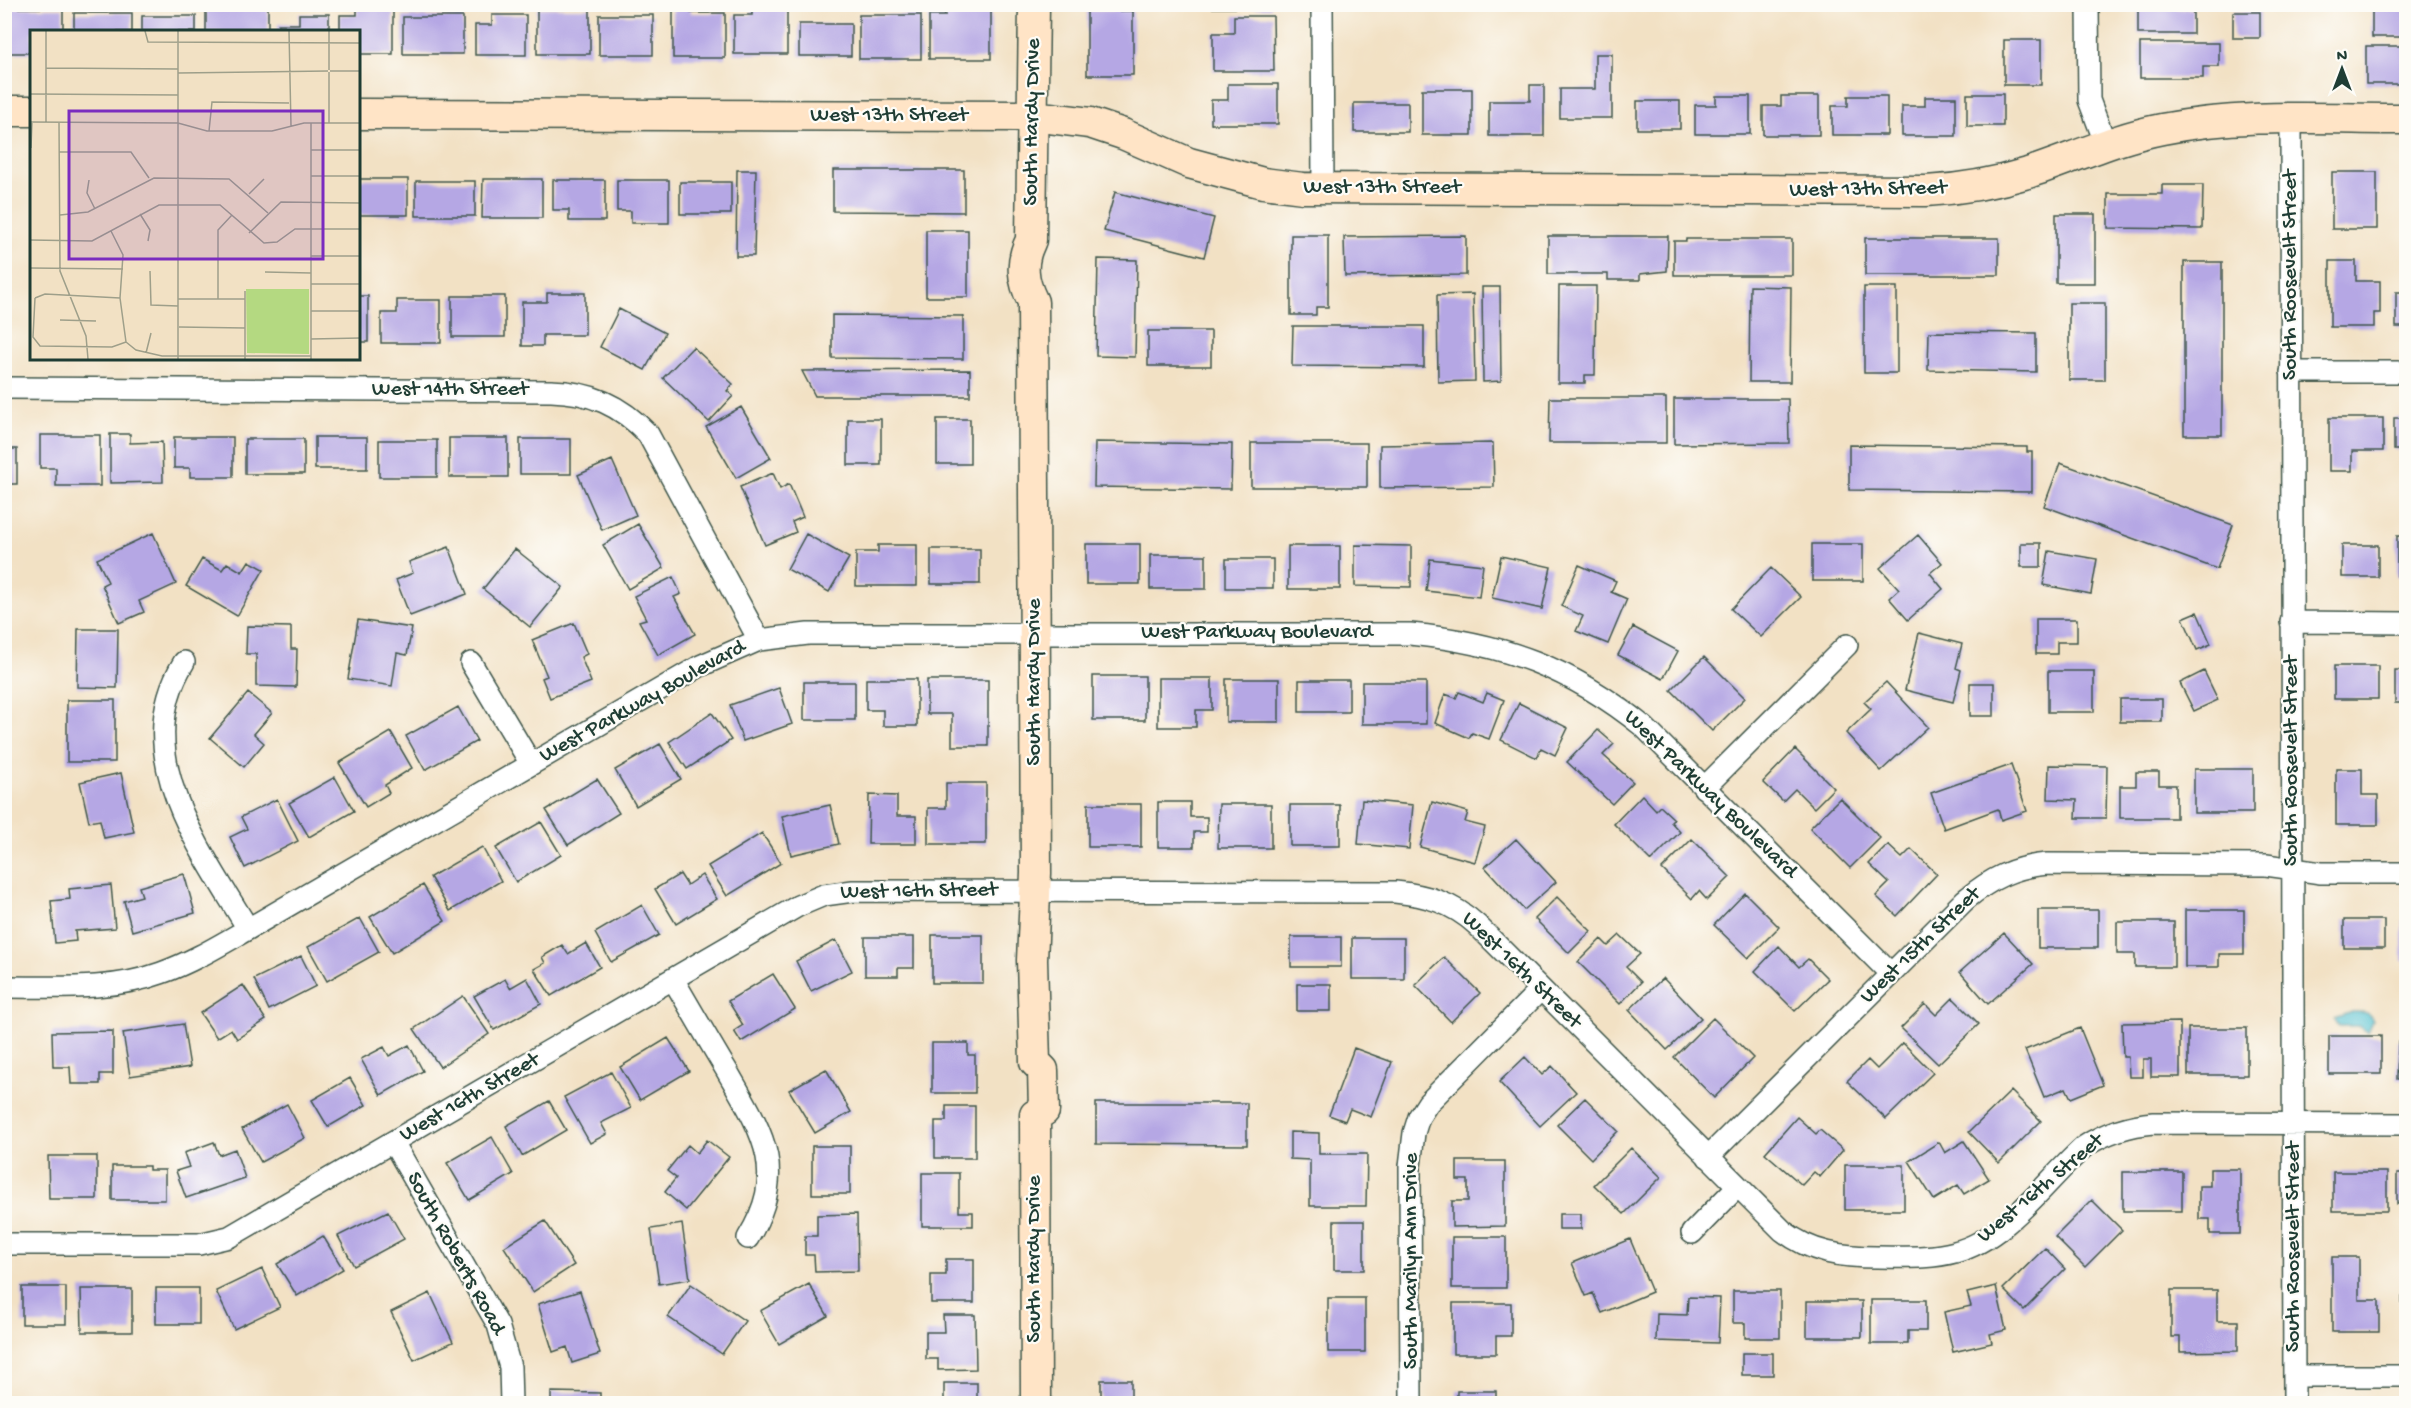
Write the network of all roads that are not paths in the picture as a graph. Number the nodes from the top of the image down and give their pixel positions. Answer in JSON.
{"nodes":[{"id":1,"x":1034,"y":4,"type":"edge"},
{"id":2,"x":1322,"y":4,"type":"edge"},
{"id":3,"x":2088,"y":4,"type":"edge"},
{"id":4,"x":4,"y":111,"type":"edge"},
{"id":5,"x":30,"y":111,"type":"edge"},
{"id":6,"x":360,"y":114,"type":"edge"},
{"id":7,"x":1033,"y":116,"type":"junction"},
{"id":8,"x":2291,"y":118,"type":"junction"},
{"id":9,"x":2406,"y":119,"type":"edge"},
{"id":10,"x":2106,"y":145,"type":"junction"},
{"id":11,"x":1323,"y":189,"type":"junction"},
{"id":12,"x":2291,"y":372,"type":"junction"},
{"id":13,"x":2406,"y":372,"type":"edge"},
{"id":14,"x":4,"y":388,"type":"edge"},
{"id":15,"x":2292,"y":622,"type":"junction"},
{"id":16,"x":2406,"y":623,"type":"edge"},
{"id":17,"x":1035,"y":633,"type":"junction"},
{"id":18,"x":759,"y":640,"type":"junction"},
{"id":19,"x":1847,"y":645,"type":"dead end"},
{"id":20,"x":184,"y":662,"type":"dead end"},
{"id":21,"x":471,"y":663,"type":"dead end"},
{"id":22,"x":531,"y":764,"type":"junction"},
{"id":23,"x":1704,"y":788,"type":"junction"},
{"id":24,"x":2292,"y":869,"type":"junction"},
{"id":25,"x":2406,"y":873,"type":"edge"},
{"id":26,"x":1034,"y":891,"type":"junction"},
{"id":27,"x":248,"y":929,"type":"junction"},
{"id":28,"x":1891,"y":974,"type":"junction"},
{"id":29,"x":673,"y":979,"type":"junction"},
{"id":30,"x":4,"y":987,"type":"edge"},
{"id":31,"x":1541,"y":989,"type":"junction"},
{"id":32,"x":2293,"y":1123,"type":"junction"},
{"id":33,"x":2406,"y":1124,"type":"edge"},
{"id":34,"x":393,"y":1142,"type":"junction"},
{"id":35,"x":1708,"y":1157,"type":"junction"},
{"id":36,"x":1737,"y":1187,"type":"junction"},
{"id":37,"x":1692,"y":1233,"type":"dead end"},
{"id":38,"x":748,"y":1238,"type":"dead end"},
{"id":39,"x":4,"y":1244,"type":"edge"},
{"id":40,"x":2294,"y":1376,"type":"junction"},
{"id":41,"x":2406,"y":1376,"type":"edge"},
{"id":42,"x":511,"y":1404,"type":"edge"},
{"id":43,"x":1036,"y":1404,"type":"edge"},
{"id":44,"x":1411,"y":1404,"type":"edge"},
{"id":45,"x":2294,"y":1404,"type":"edge"}],
"edges":[{"from":1,"to":7,"type":"street","name":"South Hardy Drive"},
{"from":2,"to":11,"type":"street"},
{"from":3,"to":10,"type":"street"},
{"from":4,"to":5,"type":"street"},
{"from":6,"to":7,"type":"street","name":"West 13th Street"},
{"from":7,"to":11,"type":"street","name":"West 13th Street"},
{"from":7,"to":17,"type":"street","name":"South Hardy Drive"},
{"from":8,"to":9,"type":"street","name":"West 13th Street"},
{"from":8,"to":10,"type":"street","name":"West 13th Street"},
{"from":8,"to":12,"type":"street","name":"South Roosevelt Street"},
{"from":10,"to":11,"type":"street","name":"West 13th Street"},
{"from":12,"to":13,"type":"street"},
{"from":12,"to":15,"type":"street","name":"South Roosevelt Street"},
{"from":14,"to":18,"type":"street","name":"West 14th Street"},
{"from":15,"to":16,"type":"street"},
{"from":15,"to":24,"type":"street","name":"South Roosevelt Street"},
{"from":17,"to":18,"type":"street","name":"West Parkway Boulevard"},
{"from":17,"to":23,"type":"street","name":"West Parkway Boulevard"},
{"from":17,"to":26,"type":"street","name":"South Hardy Drive"},
{"from":18,"to":22,"type":"street","name":"West Parkway Boulevard"},
{"from":19,"to":23,"type":"street"},
{"from":20,"to":27,"type":"street"},
{"from":21,"to":22,"type":"street","name":"West Parkway Boulevard"},
{"from":22,"to":27,"type":"street","name":"West Parkway Boulevard"},
{"from":23,"to":28,"type":"street","name":"West Parkway Boulevard"},
{"from":24,"to":25,"type":"street","name":"West 15th Street"},
{"from":24,"to":28,"type":"street","name":"West 15th Street"},
{"from":24,"to":32,"type":"street","name":"South Roosevelt Street"},
{"from":26,"to":29,"type":"street","name":"West 16th Street"},
{"from":26,"to":31,"type":"street","name":"West 16th Street"},
{"from":26,"to":43,"type":"street","name":"South Hardy Drive"},
{"from":27,"to":30,"type":"street","name":"West Parkway Boulevard"},
{"from":28,"to":35,"type":"street","name":"West 15th Street"},
{"from":29,"to":34,"type":"street","name":"West 16th Street"},
{"from":29,"to":38,"type":"street"},
{"from":31,"to":35,"type":"street","name":"West 16th Street"},
{"from":31,"to":44,"type":"street","name":"South Marilyn Ann Drive"},
{"from":32,"to":33,"type":"street","name":"West 16th Street"},
{"from":32,"to":36,"type":"street","name":"West 16th Street"},
{"from":32,"to":40,"type":"street","name":"South Roosevelt Street"},
{"from":34,"to":39,"type":"street","name":"West 16th Street"},
{"from":34,"to":42,"type":"street","name":"South Roberts Road"},
{"from":35,"to":36,"type":"street","name":"West 16th Street"},
{"from":36,"to":37,"type":"street"},
{"from":40,"to":41,"type":"street"},
{"from":40,"to":45,"type":"street","name":"South Roosevelt Street"}]}
